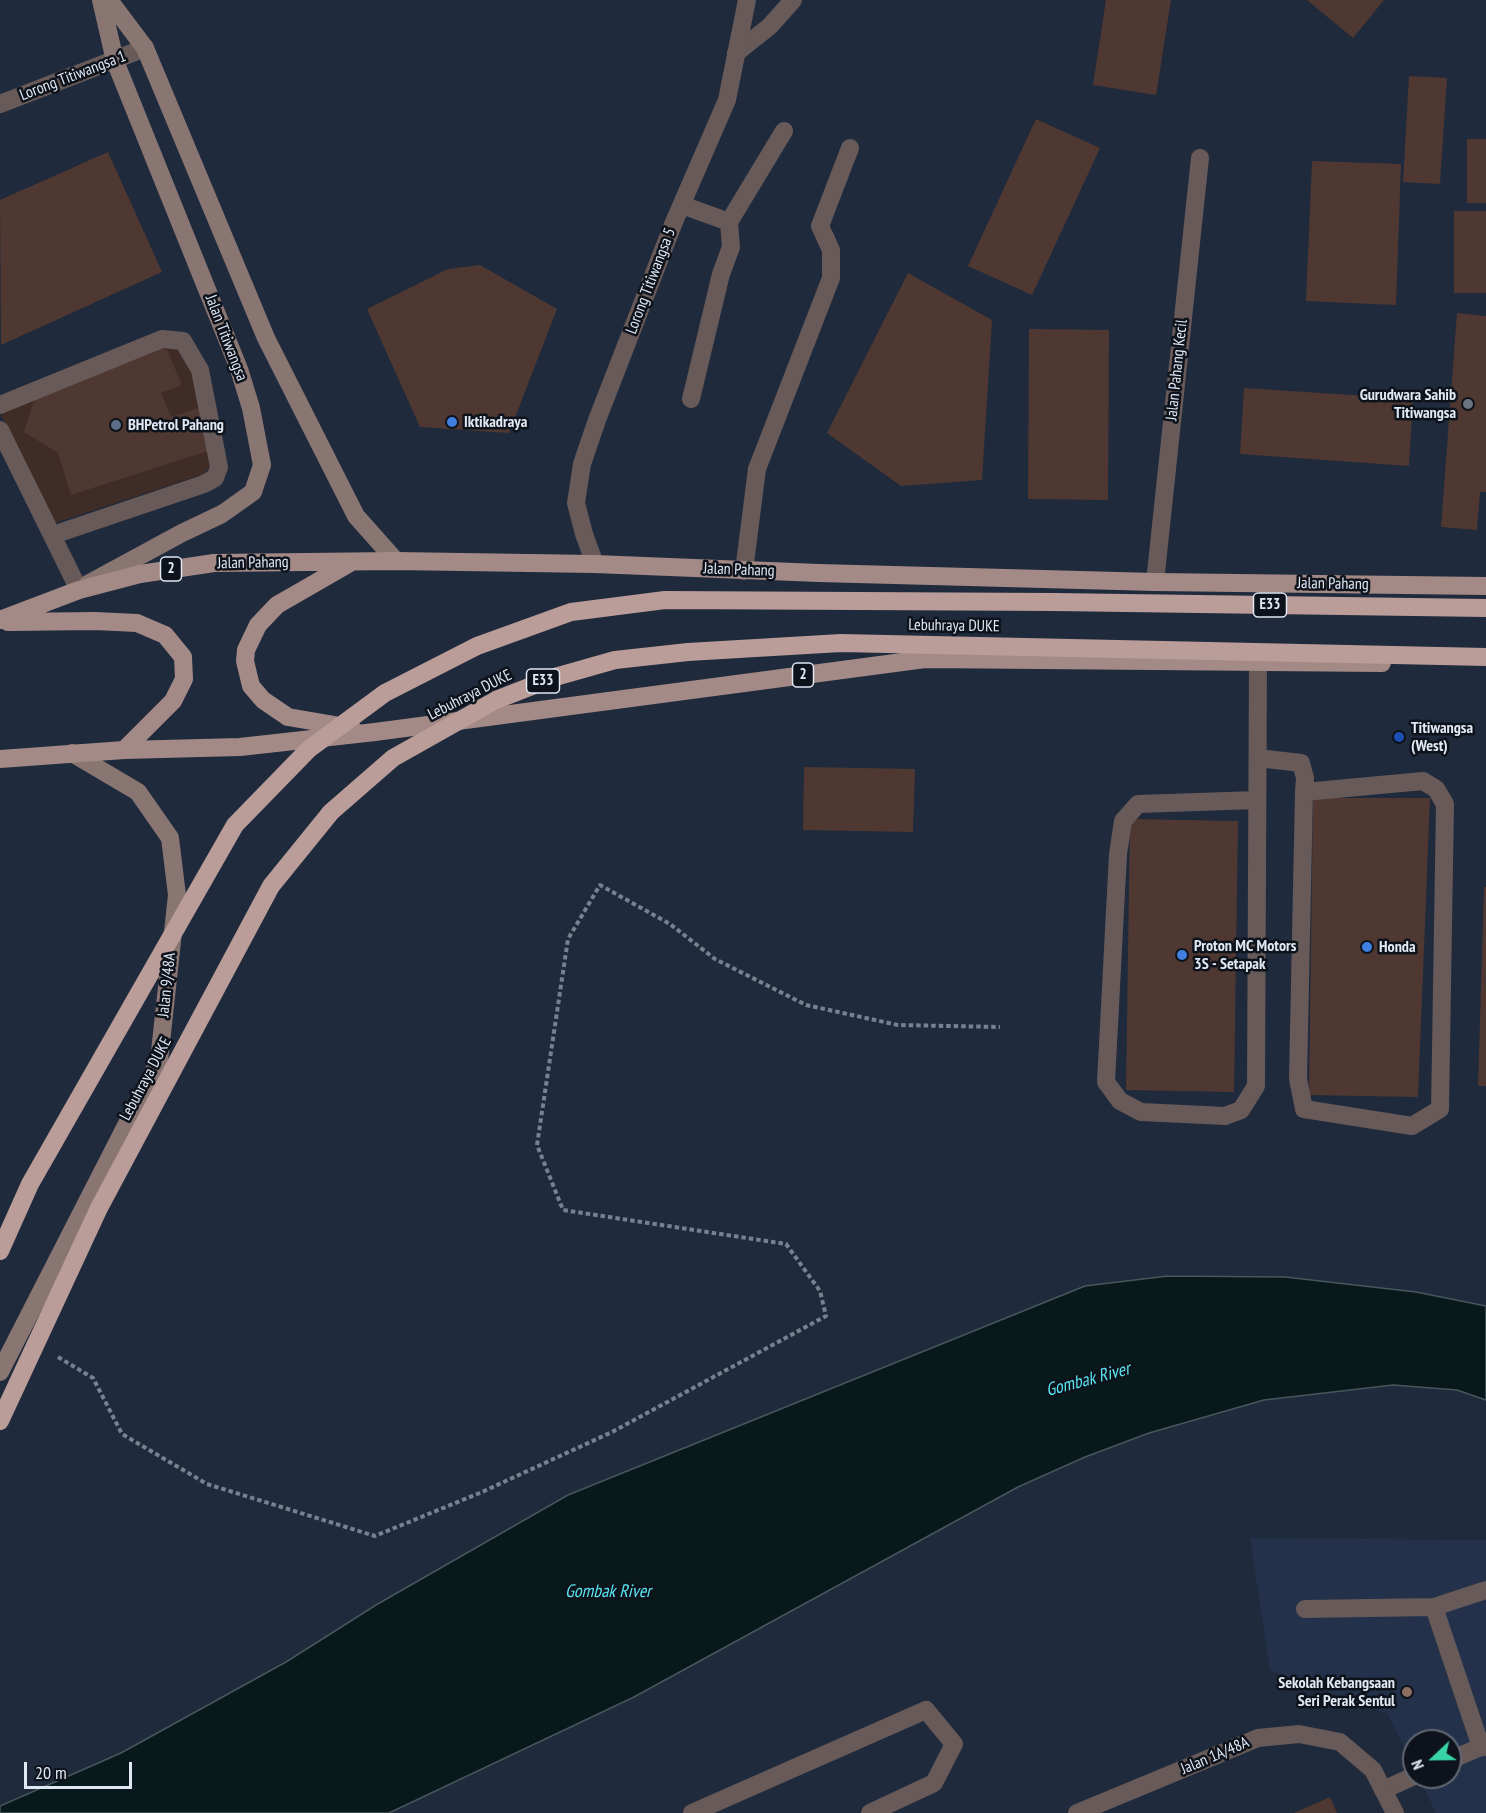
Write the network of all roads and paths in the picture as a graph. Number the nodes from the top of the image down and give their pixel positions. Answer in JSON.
{"nodes":[{"id":1,"x":101,"y":0,"type":"edge"},
{"id":2,"x":109,"y":0,"type":"edge"},
{"id":3,"x":747,"y":0,"type":"edge"},
{"id":4,"x":793,"y":0,"type":"edge"},
{"id":5,"x":145,"y":48,"type":"junction"},
{"id":6,"x":736,"y":53,"type":"junction"},
{"id":7,"x":115,"y":61,"type":"junction"},
{"id":8,"x":0,"y":104,"type":"edge"},
{"id":9,"x":784,"y":131,"type":"dead end"},
{"id":10,"x":850,"y":148,"type":"dead end"},
{"id":11,"x":1200,"y":158,"type":"dead end"},
{"id":12,"x":682,"y":205,"type":"junction"},
{"id":13,"x":729,"y":222,"type":"junction"},
{"id":14,"x":691,"y":399,"type":"dead end"},
{"id":15,"x":0,"y":405,"type":"edge"},
{"id":16,"x":0,"y":430,"type":"edge"},
{"id":17,"x":53,"y":534,"type":"junction"},
{"id":18,"x":396,"y":561,"type":"junction"},
{"id":19,"x":350,"y":562,"type":"junction"},
{"id":20,"x":594,"y":564,"type":"junction"},
{"id":21,"x":744,"y":571,"type":"junction"},
{"id":22,"x":1155,"y":582,"type":"junction"},
{"id":23,"x":1486,"y":585,"type":"edge"},
{"id":24,"x":79,"y":590,"type":"junction"},
{"id":25,"x":1486,"y":608,"type":"edge"},
{"id":26,"x":0,"y":621,"type":"edge"},
{"id":27,"x":1486,"y":657,"type":"edge"},
{"id":28,"x":1258,"y":662,"type":"junction"},
{"id":29,"x":1486,"y":665,"type":"edge"},
{"id":30,"x":375,"y":732,"type":"junction"},
{"id":31,"x":124,"y":750,"type":"junction"},
{"id":32,"x":72,"y":753,"type":"junction"},
{"id":33,"x":1258,"y":758,"type":"junction"},
{"id":34,"x":0,"y":759,"type":"edge"},
{"id":35,"x":1304,"y":792,"type":"junction"},
{"id":36,"x":1257,"y":800,"type":"junction"},
{"id":37,"x":1000,"y":1027,"type":"dead end"},
{"id":38,"x":0,"y":1251,"type":"edge"},
{"id":39,"x":19,"y":1334,"type":"junction"},
{"id":40,"x":0,"y":1372,"type":"edge"},
{"id":41,"x":0,"y":1421,"type":"edge"},
{"id":42,"x":1486,"y":1590,"type":"edge"},
{"id":43,"x":1434,"y":1607,"type":"junction"},
{"id":44,"x":1305,"y":1609,"type":"dead end"},
{"id":45,"x":1483,"y":1747,"type":"edge"},
{"id":46,"x":1462,"y":1755,"type":"edge"},
{"id":47,"x":1402,"y":1781,"type":"edge"},
{"id":48,"x":1383,"y":1790,"type":"junction"},
{"id":49,"x":692,"y":1813,"type":"edge"},
{"id":50,"x":870,"y":1813,"type":"edge"},
{"id":51,"x":1077,"y":1813,"type":"edge"},
{"id":52,"x":1395,"y":1813,"type":"edge"}],
"edges":[{"from":1,"to":7,"type":"street","name":"Jalan Titiwangsa"},
{"from":2,"to":5,"type":"street"},
{"from":3,"to":6,"type":"street","name":"Lorong Titiwangsa 5"},
{"from":4,"to":6,"type":"street"},
{"from":5,"to":7,"type":"street","name":"Lorong Titiwangsa 1"},
{"from":5,"to":18,"type":"street"},
{"from":6,"to":12,"type":"street","name":"Lorong Titiwangsa 5"},
{"from":7,"to":8,"type":"street","name":"Lorong Titiwangsa 1"},
{"from":7,"to":24,"type":"street","name":"Jalan Titiwangsa"},
{"from":9,"to":13,"type":"street"},
{"from":10,"to":21,"type":"street"},
{"from":11,"to":22,"type":"street","name":"Jalan Pahang Kecil"},
{"from":12,"to":13,"type":"street"},
{"from":12,"to":20,"type":"street","name":"Lorong Titiwangsa 5"},
{"from":13,"to":14,"type":"street"},
{"from":15,"to":17,"type":"street"},
{"from":16,"to":17,"type":"street"},
{"from":17,"to":24,"type":"street"},
{"from":18,"to":19,"type":"main road","name":"Jalan Pahang","number":"2"},
{"from":18,"to":20,"type":"main road","name":"Jalan Pahang","number":"2"},
{"from":19,"to":24,"type":"main road","name":"Jalan Pahang","number":"2"},
{"from":19,"to":30,"type":"main road"},
{"from":20,"to":21,"type":"main road","name":"Jalan Pahang","number":"2"},
{"from":21,"to":22,"type":"main road","name":"Jalan Pahang","number":"2"},
{"from":22,"to":23,"type":"main road","name":"Jalan Pahang","number":"2"},
{"from":24,"to":26,"type":"main road","name":"Jalan Pahang","number":"2"},
{"from":25,"to":38,"type":"highway","name":"Lebuhraya DUKE","number":"E33","bridge":true},
{"from":26,"to":31,"type":"main road"},
{"from":27,"to":41,"type":"highway","name":"Lebuhraya DUKE","number":"E33","bridge":true},
{"from":28,"to":29,"type":"main road","number":"2"},
{"from":28,"to":30,"type":"main road","number":"2"},
{"from":28,"to":33,"type":"street"},
{"from":30,"to":31,"type":"main road","number":"2"},
{"from":31,"to":32,"type":"main road","number":"2"},
{"from":32,"to":34,"type":"main road","number":"2"},
{"from":32,"to":39,"type":"street","name":"Jalan 9/48A"},
{"from":33,"to":35,"type":"street"},
{"from":33,"to":36,"type":"street"},
{"from":35,"to":35,"type":"street"},
{"from":36,"to":36,"type":"street"},
{"from":37,"to":39,"type":"path"},
{"from":39,"to":40,"type":"street","name":"Jalan 9/48A"},
{"from":42,"to":43,"type":"street"},
{"from":43,"to":44,"type":"street"},
{"from":43,"to":45,"type":"street"},
{"from":45,"to":46,"type":"street"},
{"from":47,"to":48,"type":"street"},
{"from":48,"to":51,"type":"street","name":"Jalan 1A/48A"},
{"from":48,"to":52,"type":"street","name":"Jalan 1A/48A"},
{"from":49,"to":50,"type":"street"}]}
